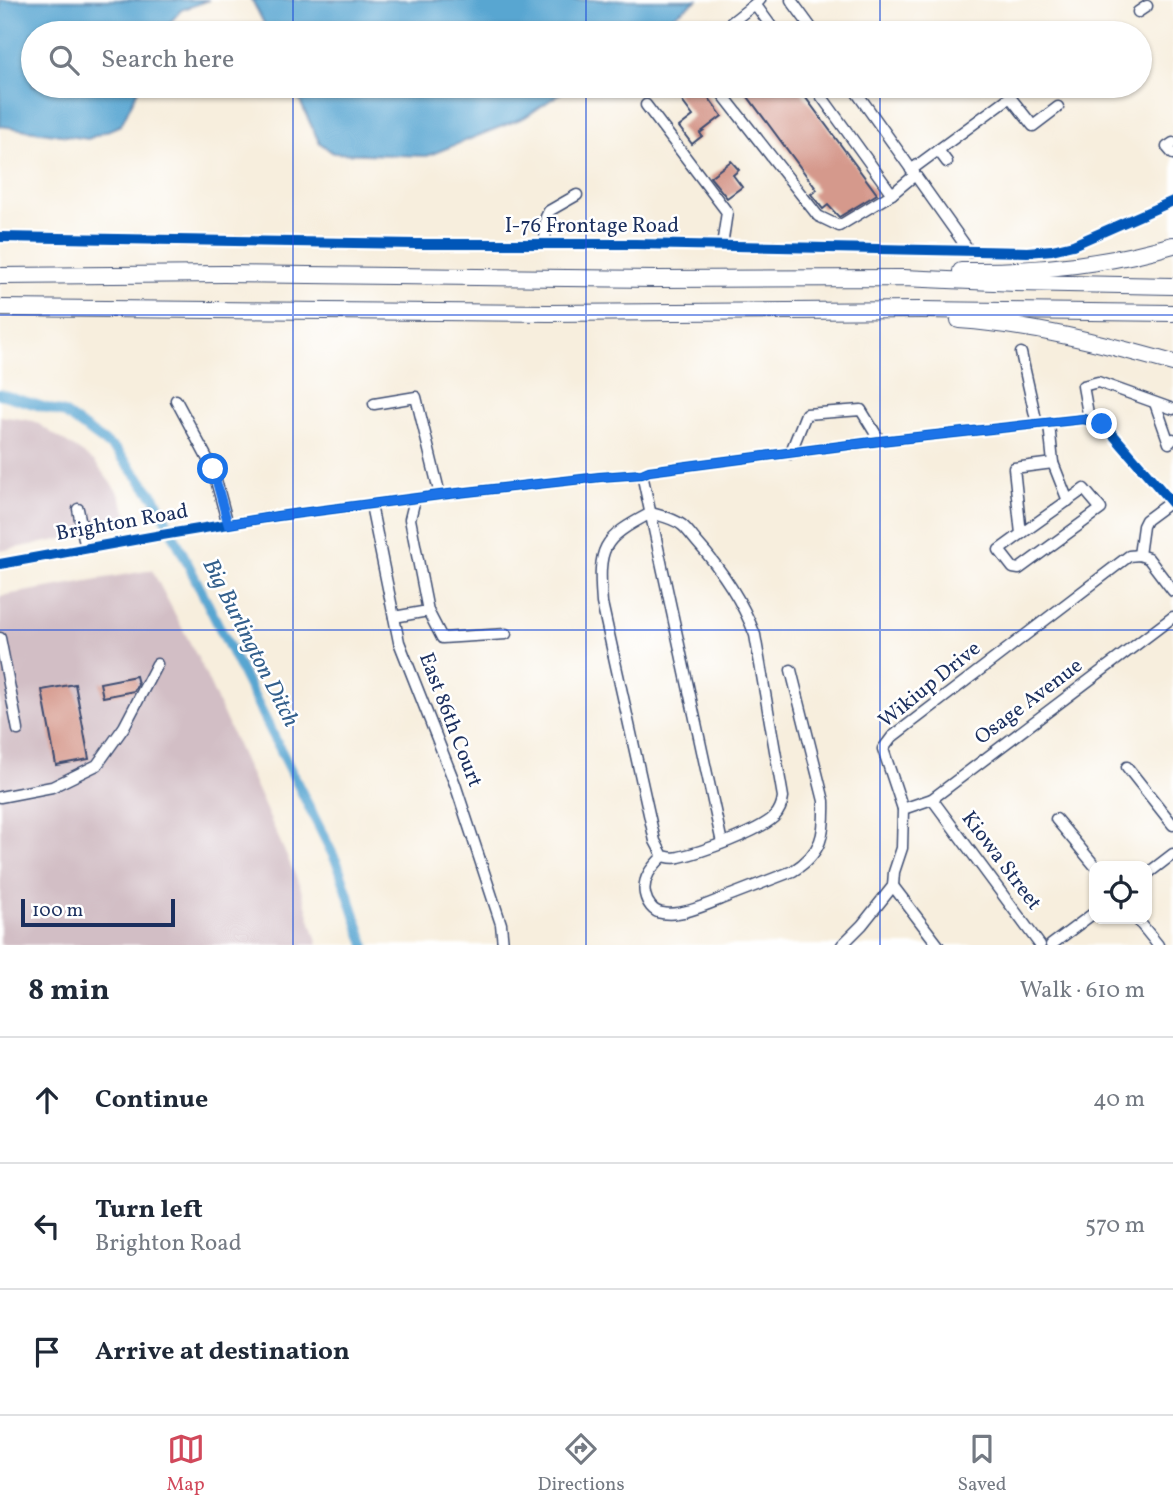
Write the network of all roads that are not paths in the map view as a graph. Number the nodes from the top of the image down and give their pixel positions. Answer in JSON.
{"nodes":[{"id":1,"x":791,"y":0,"type":"edge"},
{"id":2,"x":757,"y":2,"type":"edge"},
{"id":3,"x":733,"y":21,"type":"edge"},
{"id":4,"x":769,"y":21,"type":"edge"},
{"id":5,"x":806,"y":21,"type":"edge"},
{"id":6,"x":725,"y":98,"type":"edge"},
{"id":7,"x":823,"y":98,"type":"edge"},
{"id":8,"x":861,"y":98,"type":"edge"},
{"id":9,"x":1009,"y":98,"type":"edge"},
{"id":10,"x":1011,"y":98,"type":"edge"},
{"id":11,"x":646,"y":105,"type":"dead end"},
{"id":12,"x":1058,"y":107,"type":"dead end"},
{"id":13,"x":1173,"y":143,"type":"edge"},
{"id":14,"x":938,"y":150,"type":"junction"},
{"id":15,"x":1173,"y":154,"type":"edge"},
{"id":16,"x":947,"y":162,"type":"dead end"},
{"id":17,"x":913,"y":172,"type":"junction"},
{"id":18,"x":892,"y":194,"type":"junction"},
{"id":19,"x":577,"y":195,"type":"dead end"},
{"id":20,"x":1173,"y":201,"type":"edge"},
{"id":21,"x":0,"y":237,"type":"edge"},
{"id":22,"x":545,"y":244,"type":"junction"},
{"id":23,"x":1173,"y":245,"type":"edge"},
{"id":24,"x":722,"y":246,"type":"junction"},
{"id":25,"x":970,"y":252,"type":"junction"},
{"id":26,"x":0,"y":276,"type":"edge"},
{"id":27,"x":903,"y":278,"type":"junction"},
{"id":28,"x":1173,"y":286,"type":"edge"},
{"id":29,"x":0,"y":308,"type":"edge"},
{"id":30,"x":856,"y":311,"type":"junction"},
{"id":31,"x":1173,"y":313,"type":"edge"},
{"id":32,"x":1021,"y":353,"type":"dead end"},
{"id":33,"x":1173,"y":363,"type":"edge"},
{"id":34,"x":176,"y":400,"type":"dead end"},
{"id":35,"x":1155,"y":402,"type":"junction"},
{"id":36,"x":374,"y":404,"type":"dead end"},
{"id":37,"x":1173,"y":409,"type":"edge"},
{"id":38,"x":1089,"y":419,"type":"junction"},
{"id":39,"x":1043,"y":424,"type":"junction"},
{"id":40,"x":1173,"y":439,"type":"edge"},
{"id":41,"x":880,"y":441,"type":"junction"},
{"id":42,"x":790,"y":454,"type":"junction"},
{"id":43,"x":1053,"y":463,"type":"junction"},
{"id":44,"x":642,"y":474,"type":"junction"},
{"id":45,"x":440,"y":495,"type":"junction"},
{"id":46,"x":415,"y":499,"type":"junction"},
{"id":47,"x":1068,"y":501,"type":"junction"},
{"id":48,"x":1172,"y":502,"type":"edge"},
{"id":49,"x":371,"y":505,"type":"junction"},
{"id":50,"x":78,"y":509,"type":"dead end"},
{"id":51,"x":651,"y":513,"type":"junction"},
{"id":52,"x":228,"y":524,"type":"junction"},
{"id":53,"x":1021,"y":534,"type":"junction"},
{"id":54,"x":86,"y":549,"type":"junction"},
{"id":55,"x":1139,"y":555,"type":"junction"},
{"id":56,"x":0,"y":564,"type":"edge"},
{"id":57,"x":1173,"y":591,"type":"edge"},
{"id":58,"x":428,"y":611,"type":"junction"},
{"id":59,"x":394,"y":617,"type":"junction"},
{"id":60,"x":1173,"y":617,"type":"edge"},
{"id":61,"x":506,"y":634,"type":"dead end"},
{"id":62,"x":0,"y":638,"type":"edge"},
{"id":63,"x":157,"y":664,"type":"dead end"},
{"id":64,"x":790,"y":670,"type":"dead end"},
{"id":65,"x":18,"y":730,"type":"dead end"},
{"id":66,"x":1127,"y":766,"type":"dead end"},
{"id":67,"x":0,"y":797,"type":"edge"},
{"id":68,"x":932,"y":799,"type":"junction"},
{"id":69,"x":903,"y":808,"type":"junction"},
{"id":70,"x":1056,"y":819,"type":"dead end"},
{"id":71,"x":1173,"y":825,"type":"edge"},
{"id":72,"x":722,"y":843,"type":"junction"},
{"id":73,"x":1173,"y":854,"type":"edge"},
{"id":74,"x":663,"y":856,"type":"junction"},
{"id":75,"x":1091,"y":861,"type":"edge"},
{"id":76,"x":1152,"y":870,"type":"edge"},
{"id":77,"x":893,"y":886,"type":"junction"},
{"id":78,"x":1089,"y":917,"type":"edge"},
{"id":79,"x":1141,"y":924,"type":"edge"},
{"id":80,"x":503,"y":945,"type":"edge"},
{"id":81,"x":842,"y":945,"type":"edge"},
{"id":82,"x":938,"y":945,"type":"edge"},
{"id":83,"x":1040,"y":945,"type":"edge"},
{"id":84,"x":1051,"y":945,"type":"edge"},
{"id":85,"x":1158,"y":945,"type":"edge"}],
"edges":[{"from":1,"to":5,"type":"street"},
{"from":2,"to":3,"type":"street"},
{"from":2,"to":4,"type":"street"},
{"from":6,"to":18,"type":"street"},
{"from":7,"to":18,"type":"street"},
{"from":8,"to":17,"type":"street"},
{"from":9,"to":14,"type":"street"},
{"from":10,"to":12,"type":"street"},
{"from":11,"to":24,"type":"street"},
{"from":13,"to":15,"type":"street"},
{"from":14,"to":16,"type":"street"},
{"from":14,"to":17,"type":"street"},
{"from":17,"to":18,"type":"street"},
{"from":17,"to":25,"type":"street"},
{"from":19,"to":22,"type":"street"},
{"from":20,"to":25,"type":"street","name":"I-76 Frontage Road"},
{"from":21,"to":22,"type":"street","name":"I-76 Frontage Road"},
{"from":22,"to":24,"type":"street","name":"I-76 Frontage Road"},
{"from":23,"to":27,"type":"highway"},
{"from":24,"to":25,"type":"street","name":"I-76 Frontage Road"},
{"from":26,"to":27,"type":"highway"},
{"from":27,"to":28,"type":"highway"},
{"from":29,"to":30,"type":"highway"},
{"from":30,"to":31,"type":"highway"},
{"from":30,"to":33,"type":"highway"},
{"from":32,"to":39,"type":"street"},
{"from":34,"to":52,"type":"street"},
{"from":35,"to":37,"type":"street"},
{"from":35,"to":38,"type":"street"},
{"from":35,"to":40,"type":"street"},
{"from":36,"to":45,"type":"street"},
{"from":38,"to":39,"type":"street","name":"Brighton Road"},
{"from":38,"to":48,"type":"street"},
{"from":39,"to":41,"type":"street","name":"Brighton Road"},
{"from":39,"to":43,"type":"street"},
{"from":41,"to":42,"type":"street","name":"Brighton Road"},
{"from":41,"to":42,"type":"street"},
{"from":42,"to":44,"type":"street","name":"Brighton Road"},
{"from":43,"to":47,"type":"street"},
{"from":43,"to":53,"type":"street"},
{"from":44,"to":45,"type":"street","name":"Brighton Road"},
{"from":44,"to":51,"type":"street"},
{"from":45,"to":46,"type":"street","name":"Brighton Road"},
{"from":46,"to":49,"type":"street","name":"Brighton Road"},
{"from":46,"to":58,"type":"street"},
{"from":47,"to":53,"type":"street"},
{"from":47,"to":53,"type":"street"},
{"from":48,"to":55,"type":"street"},
{"from":49,"to":52,"type":"street","name":"Brighton Road"},
{"from":49,"to":59,"type":"street","name":"East 86th Court"},
{"from":50,"to":54,"type":"street"},
{"from":51,"to":72,"type":"street"},
{"from":51,"to":72,"type":"street"},
{"from":51,"to":74,"type":"street"},
{"from":52,"to":54,"type":"street","name":"Brighton Road"},
{"from":54,"to":56,"type":"street","name":"Brighton Road"},
{"from":55,"to":57,"type":"street"},
{"from":55,"to":69,"type":"street","name":"Wikiup Drive"},
{"from":58,"to":59,"type":"street"},
{"from":58,"to":61,"type":"street"},
{"from":59,"to":80,"type":"street","name":"East 86th Court"},
{"from":60,"to":68,"type":"street","name":"Osage Avenue"},
{"from":62,"to":65,"type":"street"},
{"from":63,"to":67,"type":"street"},
{"from":64,"to":74,"type":"street"},
{"from":66,"to":71,"type":"street"},
{"from":68,"to":69,"type":"street","name":"Osage Avenue"},
{"from":68,"to":83,"type":"street","name":"Kiowa Street"},
{"from":69,"to":77,"type":"street","name":"Wikiup Drive"},
{"from":70,"to":75,"type":"street"},
{"from":72,"to":74,"type":"street"},
{"from":73,"to":76,"type":"street"},
{"from":77,"to":81,"type":"street","name":"Wikiup Drive"},
{"from":77,"to":82,"type":"street"},
{"from":78,"to":84,"type":"street"},
{"from":79,"to":85,"type":"street"}]}
